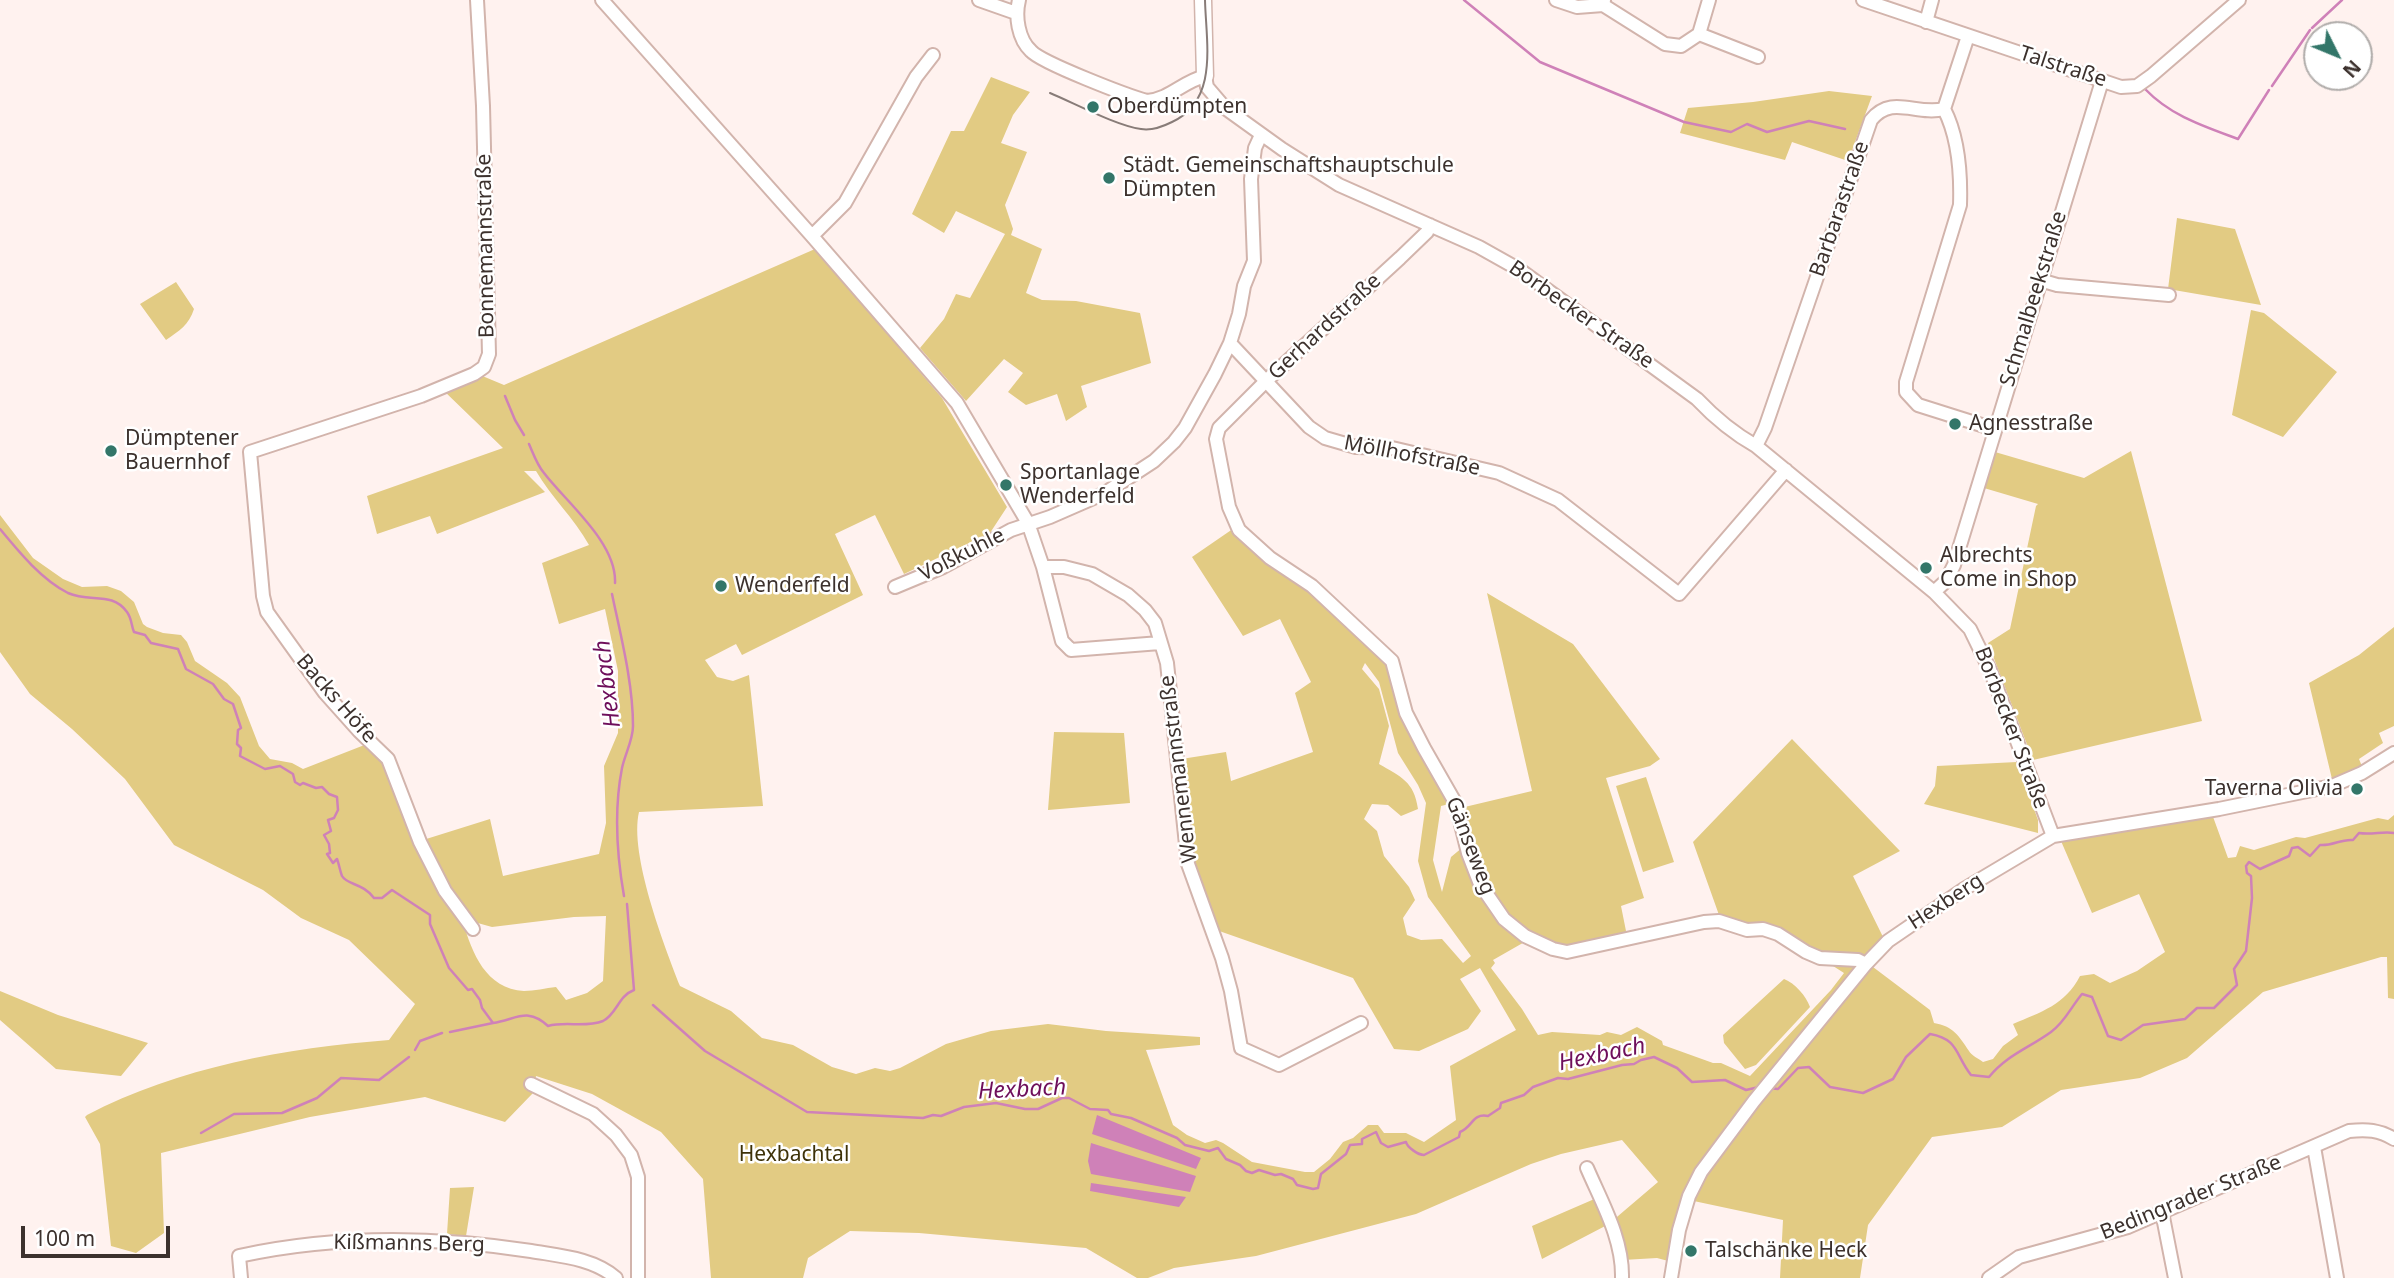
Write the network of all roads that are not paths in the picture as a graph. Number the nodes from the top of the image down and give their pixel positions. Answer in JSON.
{"nodes":[{"id":1,"x":477,"y":0,"type":"edge"},
{"id":2,"x":602,"y":0,"type":"edge"},
{"id":3,"x":979,"y":0,"type":"edge"},
{"id":4,"x":1203,"y":0,"type":"edge"},
{"id":5,"x":1556,"y":0,"type":"edge"},
{"id":6,"x":1709,"y":0,"type":"edge"},
{"id":7,"x":1863,"y":0,"type":"edge"},
{"id":8,"x":1932,"y":0,"type":"edge"},
{"id":9,"x":2239,"y":0,"type":"edge"},
{"id":10,"x":1603,"y":2,"type":"edge"},
{"id":11,"x":1017,"y":6,"type":"edge"},
{"id":12,"x":1926,"y":22,"type":"junction"},
{"id":13,"x":1699,"y":34,"type":"junction"},
{"id":14,"x":1968,"y":36,"type":"junction"},
{"id":15,"x":933,"y":55,"type":"dead end"},
{"id":16,"x":1758,"y":57,"type":"dead end"},
{"id":17,"x":1205,"y":76,"type":"junction"},
{"id":18,"x":2102,"y":80,"type":"junction"},
{"id":19,"x":1944,"y":109,"type":"junction"},
{"id":20,"x":1261,"y":135,"type":"junction"},
{"id":21,"x":1430,"y":225,"type":"junction"},
{"id":22,"x":812,"y":236,"type":"junction"},
{"id":23,"x":2040,"y":280,"type":"junction"},
{"id":24,"x":2169,"y":295,"type":"dead end"},
{"id":25,"x":1230,"y":343,"type":"junction"},
{"id":26,"x":1267,"y":380,"type":"junction"},
{"id":27,"x":1219,"y":428,"type":"joint"},
{"id":28,"x":1994,"y":429,"type":"junction"},
{"id":29,"x":1756,"y":446,"type":"junction"},
{"id":30,"x":250,"y":452,"type":"joint"},
{"id":31,"x":1786,"y":470,"type":"junction"},
{"id":32,"x":1028,"y":523,"type":"junction"},
{"id":33,"x":1043,"y":567,"type":"junction"},
{"id":34,"x":895,"y":587,"type":"dead end"},
{"id":35,"x":1934,"y":592,"type":"junction"},
{"id":36,"x":1160,"y":643,"type":"junction"},
{"id":37,"x":2394,"y":753,"type":"edge"},
{"id":38,"x":2053,"y":836,"type":"junction"},
{"id":39,"x":473,"y":929,"type":"dead end"},
{"id":40,"x":1866,"y":964,"type":"junction"},
{"id":41,"x":1361,"y":1023,"type":"dead end"},
{"id":42,"x":531,"y":1084,"type":"dead end"},
{"id":43,"x":2394,"y":1139,"type":"edge"},
{"id":44,"x":2314,"y":1147,"type":"junction"},
{"id":45,"x":1587,"y":1168,"type":"dead end"},
{"id":46,"x":2162,"y":1212,"type":"junction"},
{"id":47,"x":241,"y":1278,"type":"edge"},
{"id":48,"x":616,"y":1278,"type":"edge"},
{"id":49,"x":638,"y":1278,"type":"edge"},
{"id":50,"x":1622,"y":1278,"type":"edge"},
{"id":51,"x":1671,"y":1278,"type":"edge"},
{"id":52,"x":1989,"y":1278,"type":"edge"},
{"id":53,"x":2175,"y":1278,"type":"edge"},
{"id":54,"x":2337,"y":1278,"type":"edge"}],
"edges":[{"from":1,"to":30,"type":"street","name":"Bonnemannstraße"},
{"from":2,"to":22,"type":"street"},
{"from":3,"to":11,"type":"street"},
{"from":4,"to":17,"type":"street"},
{"from":5,"to":10,"type":"street"},
{"from":6,"to":13,"type":"street"},
{"from":7,"to":12,"type":"street","name":"Talstraße"},
{"from":8,"to":12,"type":"street"},
{"from":9,"to":18,"type":"street","name":"Talstraße"},
{"from":10,"to":13,"type":"street"},
{"from":11,"to":17,"type":"street"},
{"from":12,"to":14,"type":"street","name":"Talstraße"},
{"from":13,"to":16,"type":"street"},
{"from":14,"to":18,"type":"street","name":"Talstraße"},
{"from":14,"to":19,"type":"street"},
{"from":15,"to":22,"type":"street"},
{"from":17,"to":20,"type":"street","name":"Borbecker Straße"},
{"from":18,"to":23,"type":"street","name":"Schmalbeekstraße"},
{"from":19,"to":28,"type":"street"},
{"from":19,"to":29,"type":"street","name":"Barbarastraße"},
{"from":20,"to":21,"type":"street","name":"Borbecker Straße"},
{"from":20,"to":25,"type":"street","name":"Voßkuhle"},
{"from":21,"to":26,"type":"street","name":"Gerhardstraße"},
{"from":21,"to":29,"type":"street","name":"Borbecker Straße"},
{"from":22,"to":32,"type":"street"},
{"from":23,"to":24,"type":"street"},
{"from":23,"to":28,"type":"street","name":"Schmalbeekstraße"},
{"from":25,"to":26,"type":"street","name":"Möllhofstraße"},
{"from":25,"to":32,"type":"street","name":"Voßkuhle"},
{"from":26,"to":27,"type":"street","name":"Gerhardstraße"},
{"from":26,"to":31,"type":"street","name":"Möllhofstraße"},
{"from":27,"to":40,"type":"street","name":"Gänseweg"},
{"from":28,"to":35,"type":"street","name":"Schmalbeekstraße"},
{"from":29,"to":31,"type":"street","name":"Borbecker Straße"},
{"from":30,"to":39,"type":"street","name":"Backs Höfe"},
{"from":31,"to":35,"type":"street","name":"Borbecker Straße"},
{"from":32,"to":33,"type":"street"},
{"from":32,"to":34,"type":"street","name":"Voßkuhle"},
{"from":33,"to":36,"type":"street","name":"Wennemannstraße"},
{"from":33,"to":36,"type":"street"},
{"from":35,"to":38,"type":"street","name":"Borbecker Straße"},
{"from":36,"to":41,"type":"street","name":"Wennemannstraße"},
{"from":37,"to":38,"type":"street","name":"Hexberg"},
{"from":38,"to":40,"type":"street","name":"Hexberg"},
{"from":40,"to":51,"type":"street","name":"Hexberg"},
{"from":42,"to":49,"type":"street"},
{"from":43,"to":44,"type":"street","name":"Bedingrader Straße"},
{"from":44,"to":46,"type":"street","name":"Bedingrader Straße"},
{"from":44,"to":54,"type":"street"},
{"from":45,"to":50,"type":"street"},
{"from":46,"to":52,"type":"street","name":"Bedingrader Straße"},
{"from":46,"to":53,"type":"street"},
{"from":47,"to":48,"type":"street","name":"Kißmanns Berg"}]}
